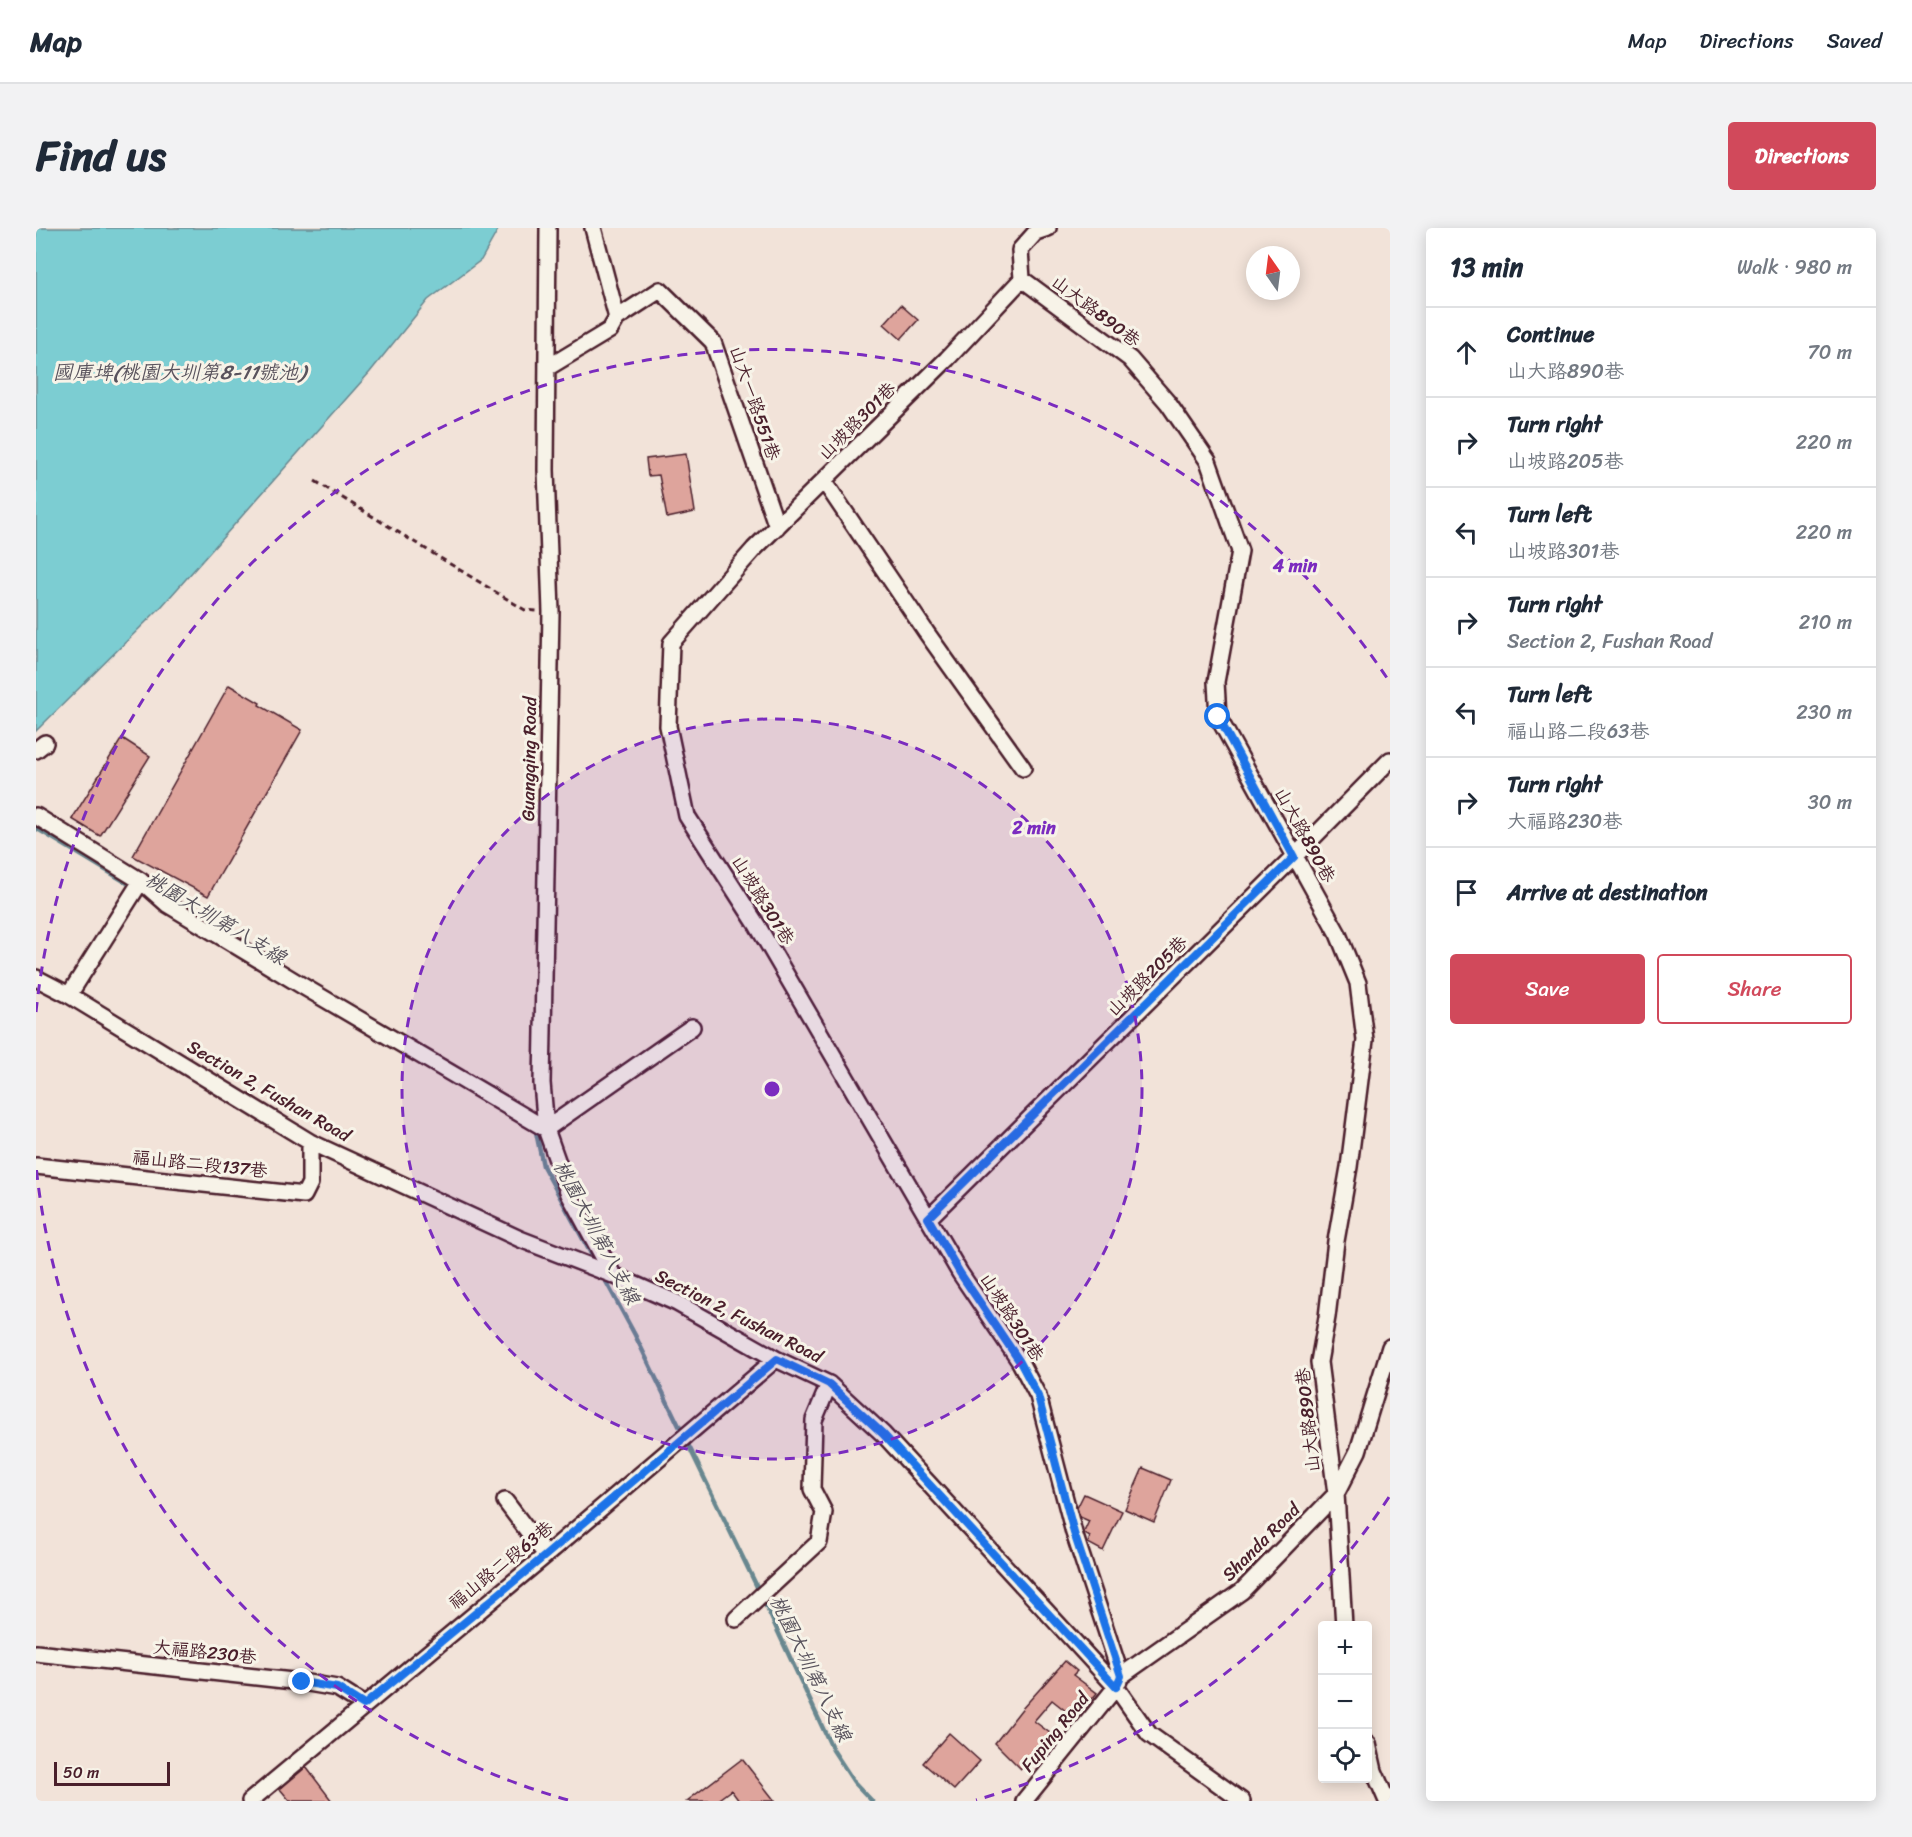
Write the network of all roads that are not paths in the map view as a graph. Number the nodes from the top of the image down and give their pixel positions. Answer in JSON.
{"nodes":[{"id":1,"x":548,"y":228,"type":"edge"},
{"id":2,"x":593,"y":228,"type":"edge"},
{"id":3,"x":1048,"y":228,"type":"edge"},
{"id":4,"x":1023,"y":279,"type":"junction"},
{"id":5,"x":617,"y":318,"type":"junction"},
{"id":6,"x":547,"y":369,"type":"junction"},
{"id":7,"x":824,"y":481,"type":"junction"},
{"id":8,"x":777,"y":527,"type":"junction"},
{"id":9,"x":1390,"y":760,"type":"edge"},
{"id":10,"x":1023,"y":768,"type":"dead end"},
{"id":11,"x":36,"y":816,"type":"edge"},
{"id":12,"x":1294,"y":857,"type":"junction"},
{"id":13,"x":141,"y":881,"type":"junction"},
{"id":14,"x":36,"y":978,"type":"edge"},
{"id":15,"x":69,"y":995,"type":"junction"},
{"id":16,"x":692,"y":1027,"type":"dead end"},
{"id":17,"x":546,"y":1129,"type":"junction"},
{"id":18,"x":310,"y":1142,"type":"junction"},
{"id":19,"x":36,"y":1166,"type":"edge"},
{"id":20,"x":928,"y":1218,"type":"junction"},
{"id":21,"x":613,"y":1275,"type":"junction"},
{"id":22,"x":1390,"y":1347,"type":"edge"},
{"id":23,"x":777,"y":1359,"type":"junction"},
{"id":24,"x":829,"y":1384,"type":"junction"},
{"id":25,"x":1336,"y":1494,"type":"junction"},
{"id":26,"x":505,"y":1501,"type":"dead end"},
{"id":27,"x":546,"y":1555,"type":"junction"},
{"id":28,"x":736,"y":1619,"type":"dead end"},
{"id":29,"x":1344,"y":1621,"type":"edge"},
{"id":30,"x":36,"y":1653,"type":"edge"},
{"id":31,"x":1118,"y":1682,"type":"junction"},
{"id":32,"x":364,"y":1705,"type":"junction"},
{"id":33,"x":1372,"y":1762,"type":"edge"},
{"id":34,"x":250,"y":1801,"type":"edge"},
{"id":35,"x":1024,"y":1801,"type":"edge"},
{"id":36,"x":1242,"y":1801,"type":"edge"},
{"id":37,"x":1387,"y":1801,"type":"edge"}],
"edges":[{"from":1,"to":6,"type":"street","name":"Guangqing Road"},
{"from":2,"to":5,"type":"street"},
{"from":3,"to":4,"type":"street"},
{"from":4,"to":7,"type":"street","name":"山坡路301巷"},
{"from":4,"to":12,"type":"street","name":"山大路890巷"},
{"from":5,"to":6,"type":"street","name":"山大一路551巷"},
{"from":5,"to":8,"type":"street","name":"山大一路551巷"},
{"from":6,"to":17,"type":"street","name":"Guangqing Road"},
{"from":7,"to":8,"type":"street","name":"山坡路301巷"},
{"from":7,"to":10,"type":"street"},
{"from":8,"to":20,"type":"street","name":"山坡路301巷"},
{"from":9,"to":12,"type":"street","name":"山坡路205巷"},
{"from":11,"to":13,"type":"street"},
{"from":12,"to":20,"type":"street","name":"山坡路205巷"},
{"from":12,"to":25,"type":"street","name":"山大路890巷"},
{"from":13,"to":15,"type":"street"},
{"from":13,"to":17,"type":"street"},
{"from":14,"to":15,"type":"street","name":"Section 2, Fushan Road"},
{"from":15,"to":18,"type":"street","name":"Section 2, Fushan Road"},
{"from":16,"to":17,"type":"street"},
{"from":17,"to":21,"type":"street","name":"Guangqing Road"},
{"from":18,"to":19,"type":"street","name":"福山路二段137巷"},
{"from":18,"to":21,"type":"street","name":"Section 2, Fushan Road"},
{"from":20,"to":31,"type":"street","name":"山坡路301巷"},
{"from":21,"to":23,"type":"street","name":"Section 2, Fushan Road"},
{"from":22,"to":25,"type":"street","name":"Shanda Road"},
{"from":23,"to":24,"type":"street","name":"Section 2, Fushan Road"},
{"from":23,"to":27,"type":"street","name":"福山路二段63巷"},
{"from":24,"to":28,"type":"street"},
{"from":24,"to":31,"type":"street","name":"Section 2, Fushan Road"},
{"from":25,"to":29,"type":"street","name":"山大路890巷"},
{"from":25,"to":31,"type":"street","name":"Shanda Road"},
{"from":26,"to":27,"type":"street"},
{"from":27,"to":32,"type":"street","name":"福山路二段63巷"},
{"from":30,"to":32,"type":"street","name":"大福路230巷"},
{"from":31,"to":35,"type":"street","name":"Fuping Road"},
{"from":31,"to":36,"type":"street"},
{"from":32,"to":34,"type":"street","name":"福山路二段63巷"},
{"from":33,"to":37,"type":"street"}]}
